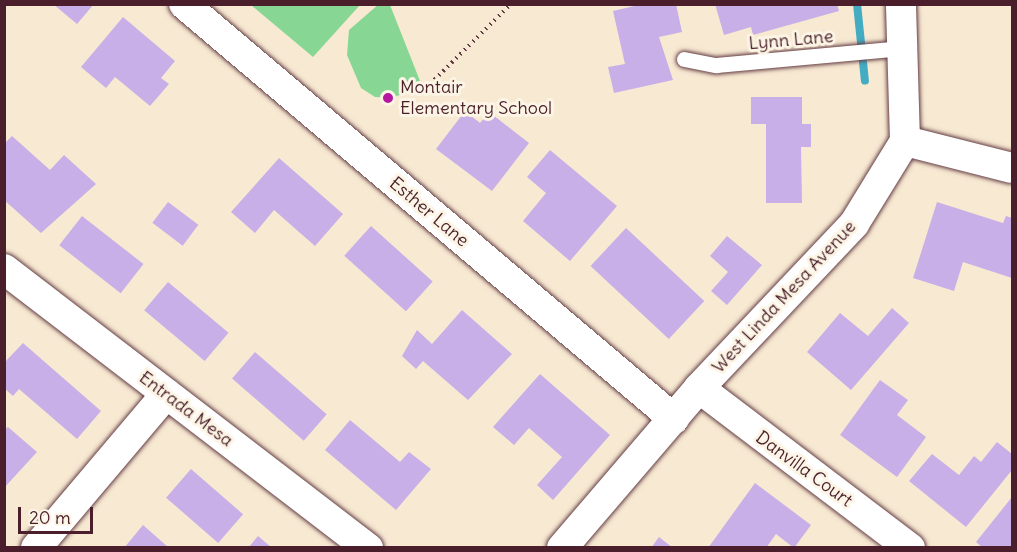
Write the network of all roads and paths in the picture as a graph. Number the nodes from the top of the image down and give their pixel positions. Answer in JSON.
{"nodes":[{"id":1,"x":184,"y":4,"type":"edge"},
{"id":2,"x":511,"y":4,"type":"edge"},
{"id":3,"x":901,"y":4,"type":"edge"},
{"id":4,"x":891,"y":49,"type":"junction"},
{"id":5,"x":684,"y":59,"type":"dead end"},
{"id":6,"x":426,"y":88,"type":"dead end"},
{"id":7,"x":905,"y":141,"type":"junction"},
{"id":8,"x":1012,"y":168,"type":"edge"},
{"id":9,"x":4,"y":269,"type":"edge"},
{"id":10,"x":699,"y":388,"type":"junction"},
{"id":11,"x":166,"y":394,"type":"junction"},
{"id":12,"x":674,"y":419,"type":"junction"},
{"id":13,"x":36,"y":548,"type":"edge"},
{"id":14,"x":368,"y":548,"type":"edge"},
{"id":15,"x":562,"y":548,"type":"edge"},
{"id":16,"x":910,"y":548,"type":"edge"}],
"edges":[{"from":1,"to":12,"type":"street","name":"Esther Lane"},
{"from":2,"to":6,"type":"path"},
{"from":3,"to":4,"type":"street"},
{"from":4,"to":5,"type":"lane","name":"Lynn Lane"},
{"from":4,"to":7,"type":"street"},
{"from":7,"to":8,"type":"street"},
{"from":7,"to":10,"type":"street","name":"West Linda Mesa Avenue"},
{"from":9,"to":11,"type":"street","name":"Entrada Mesa"},
{"from":10,"to":12,"type":"street","name":"West Linda Mesa Avenue"},
{"from":10,"to":16,"type":"street","name":"Danvilla Court"},
{"from":11,"to":13,"type":"street"},
{"from":11,"to":14,"type":"street","name":"Entrada Mesa"},
{"from":12,"to":15,"type":"street","name":"West Linda Mesa Avenue"}]}
